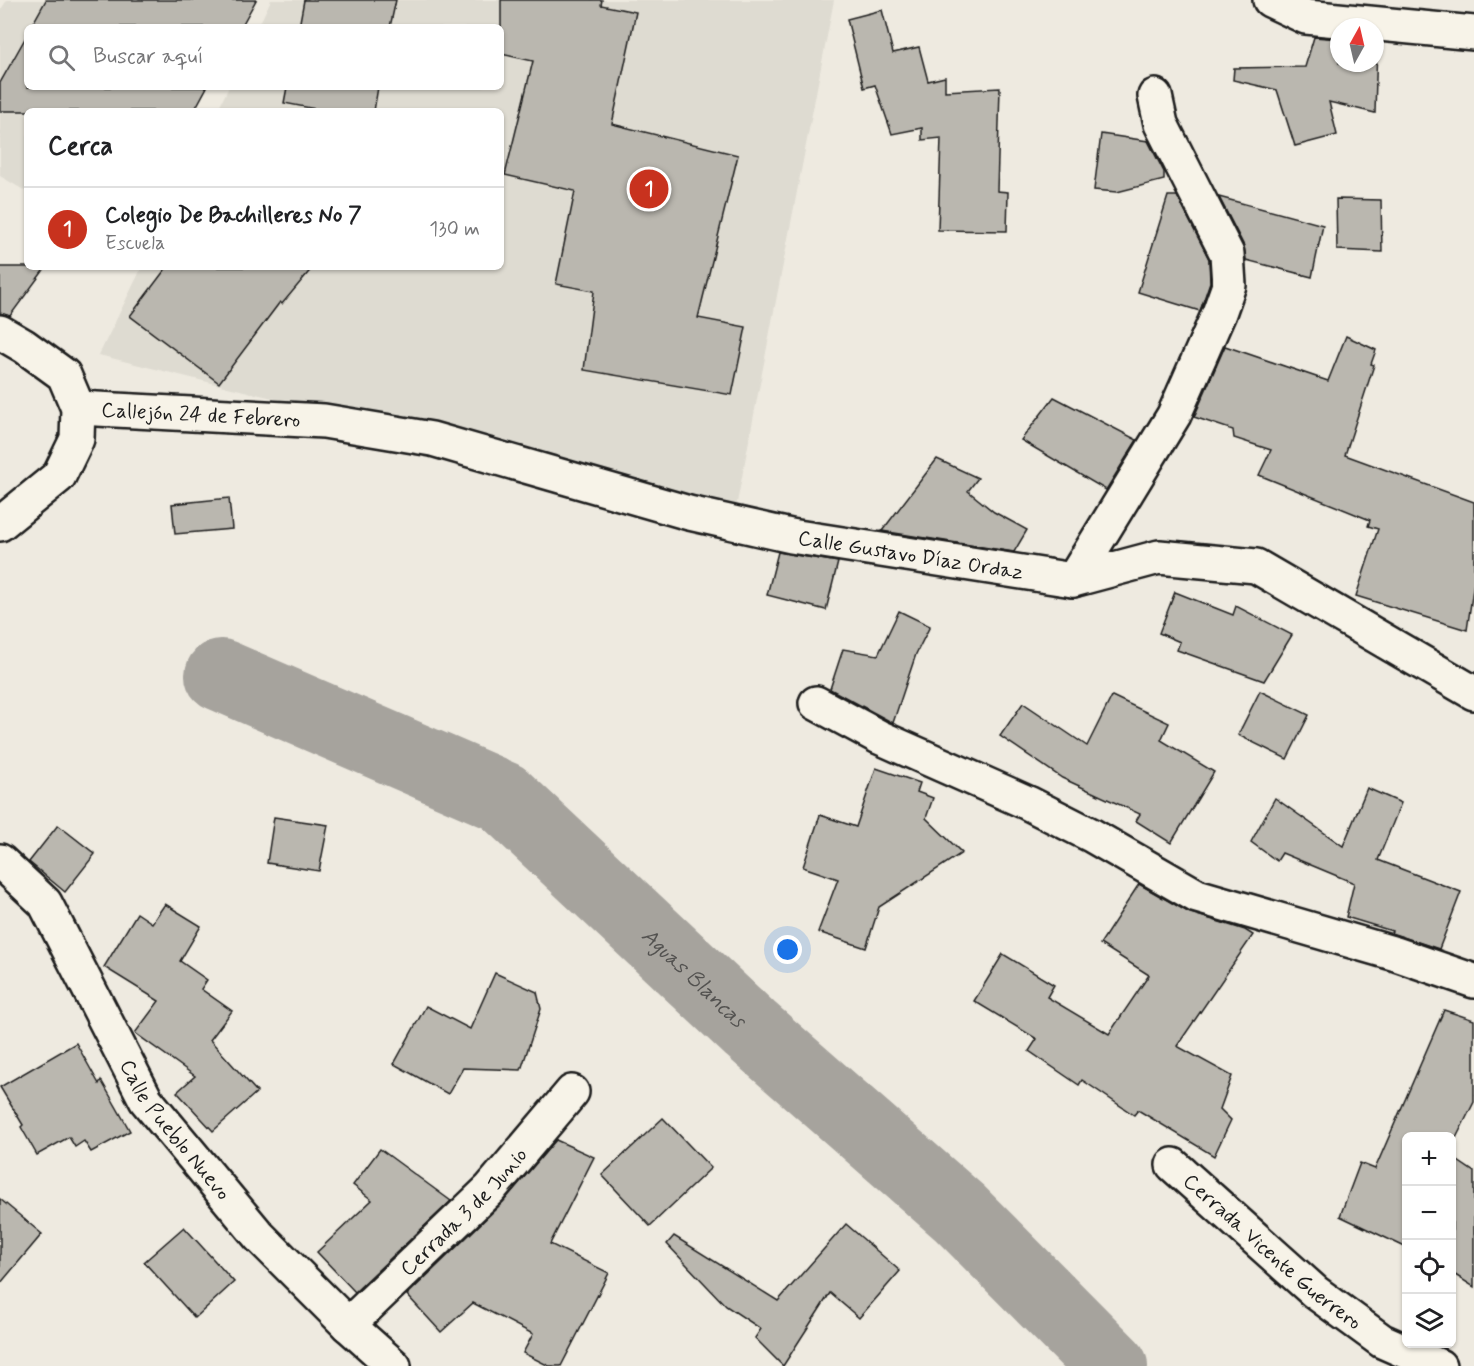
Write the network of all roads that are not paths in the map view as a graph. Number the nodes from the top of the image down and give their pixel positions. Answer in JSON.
{"nodes":[{"id":1,"x":1270,"y":0,"type":"edge"},
{"id":2,"x":1474,"y":33,"type":"edge"},
{"id":3,"x":1155,"y":96,"type":"dead end"},
{"id":4,"x":0,"y":332,"type":"edge"},
{"id":5,"x":78,"y":408,"type":"junction"},
{"id":6,"x":324,"y":421,"type":"joint"},
{"id":7,"x":0,"y":524,"type":"edge"},
{"id":8,"x":1073,"y":580,"type":"junction"},
{"id":9,"x":1474,"y":693,"type":"edge"},
{"id":10,"x":816,"y":703,"type":"dead end"},
{"id":11,"x":0,"y":861,"type":"edge"},
{"id":12,"x":1474,"y":981,"type":"edge"},
{"id":13,"x":572,"y":1092,"type":"dead end"},
{"id":14,"x":1173,"y":1165,"type":"dead end"},
{"id":15,"x":348,"y":1325,"type":"junction"},
{"id":16,"x":394,"y":1366,"type":"edge"},
{"id":17,"x":1438,"y":1366,"type":"edge"}],
"edges":[{"from":1,"to":2,"type":"street"},
{"from":3,"to":8,"type":"street"},
{"from":4,"to":5,"type":"street"},
{"from":5,"to":6,"type":"street","name":"Callejón 24 de Febrero"},
{"from":5,"to":7,"type":"street"},
{"from":6,"to":8,"type":"street","name":"Calle Gustavo Díaz Ordaz"},
{"from":8,"to":9,"type":"street","name":"Calle Gustavo Díaz Ordaz"},
{"from":10,"to":12,"type":"street"},
{"from":11,"to":15,"type":"street","name":"Calle Pueblo Nuevo"},
{"from":13,"to":15,"type":"street","name":"Cerrada 3 de Junio"},
{"from":14,"to":17,"type":"street","name":"Cerrada Vicente Guerrero"},
{"from":15,"to":16,"type":"street","name":"Calle Pueblo Nuevo"}]}
